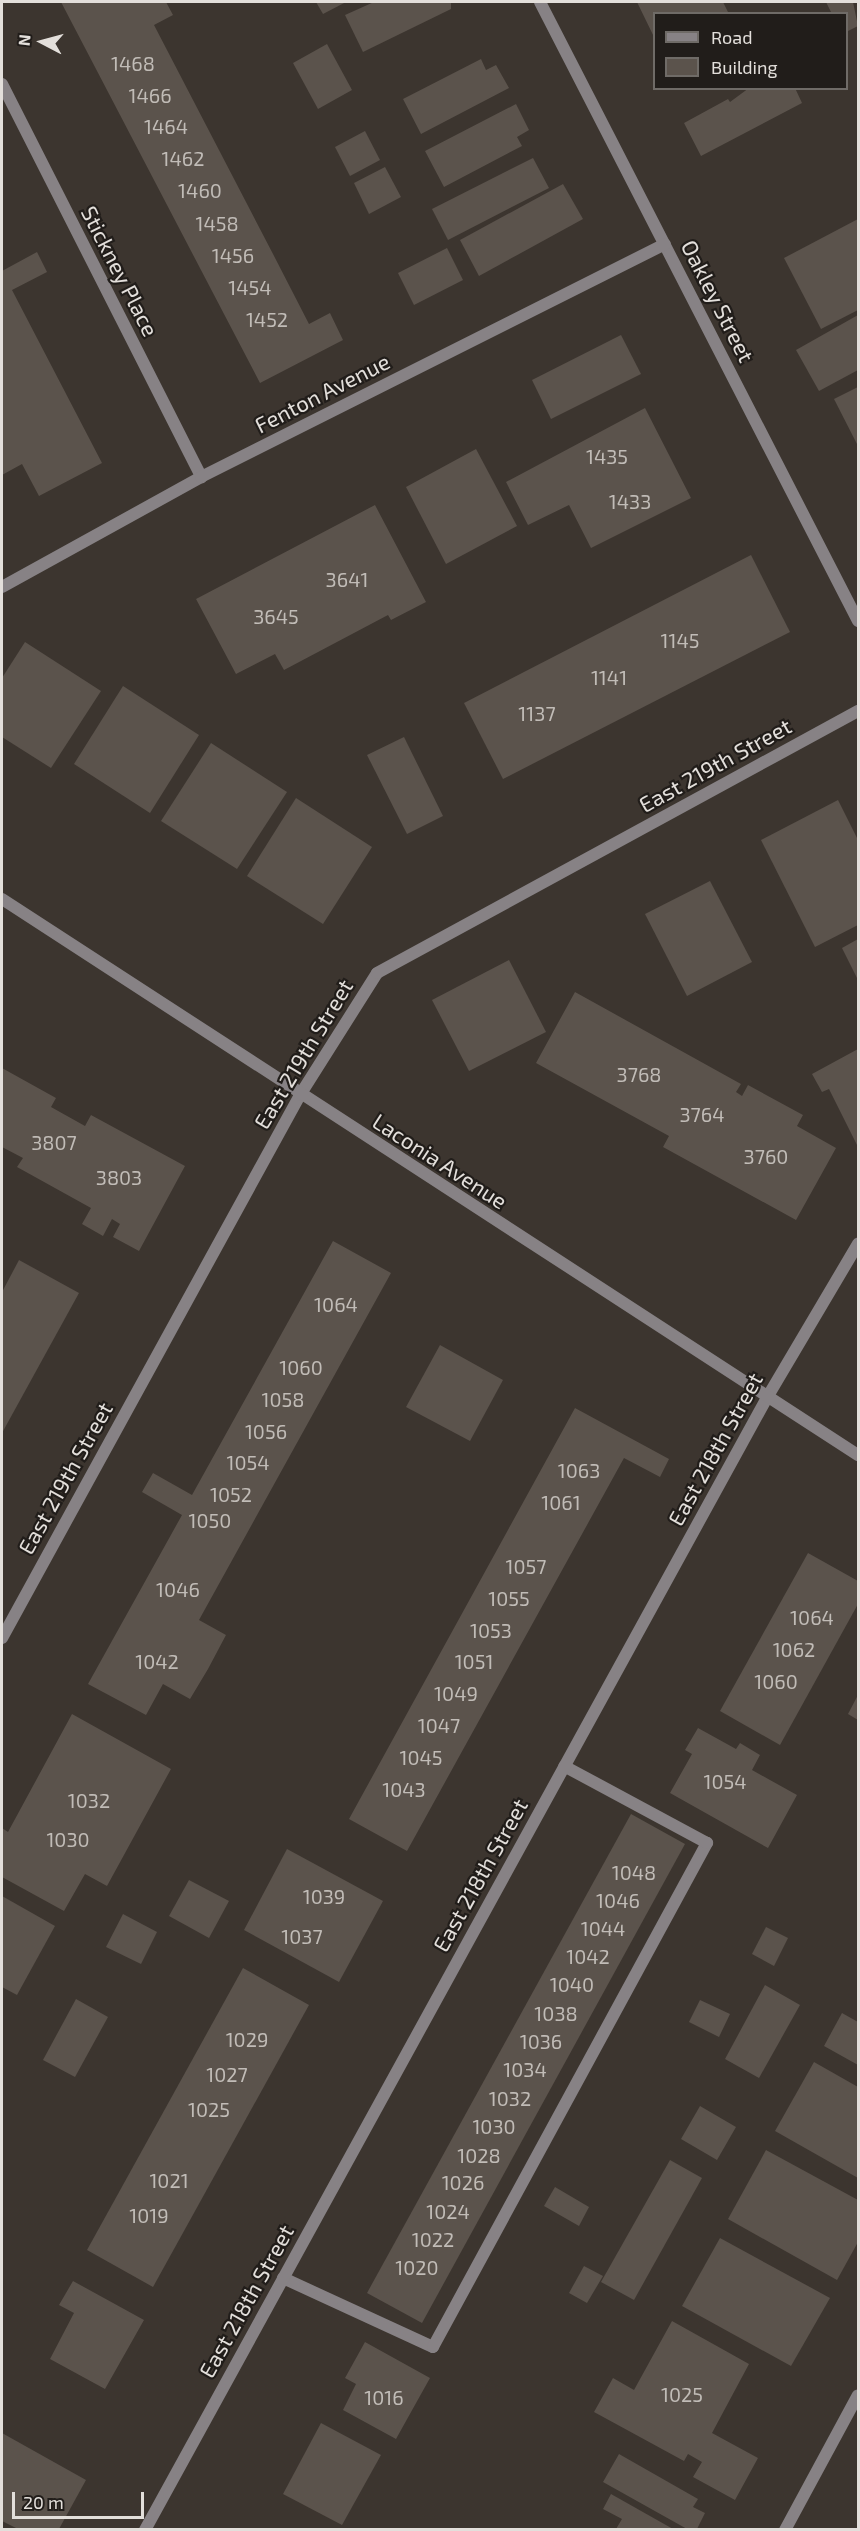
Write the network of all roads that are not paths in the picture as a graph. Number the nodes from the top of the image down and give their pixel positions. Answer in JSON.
{"nodes":[{"id":1,"x":540,"y":2,"type":"edge"},
{"id":2,"x":2,"y":84,"type":"edge"},
{"id":3,"x":665,"y":244,"type":"junction"},
{"id":4,"x":201,"y":477,"type":"junction"},
{"id":5,"x":2,"y":587,"type":"edge"},
{"id":6,"x":858,"y":621,"type":"edge"},
{"id":7,"x":858,"y":711,"type":"edge"},
{"id":8,"x":2,"y":899,"type":"edge"},
{"id":9,"x":300,"y":1095,"type":"junction"},
{"id":10,"x":858,"y":1244,"type":"edge"},
{"id":11,"x":768,"y":1396,"type":"junction"},
{"id":12,"x":858,"y":1455,"type":"edge"},
{"id":13,"x":2,"y":1638,"type":"edge"},
{"id":14,"x":564,"y":1766,"type":"junction"},
{"id":15,"x":283,"y":2278,"type":"junction"},
{"id":16,"x":858,"y":2395,"type":"edge"},
{"id":17,"x":145,"y":2529,"type":"edge"},
{"id":18,"x":785,"y":2529,"type":"edge"}],
"edges":[{"from":1,"to":3,"type":"street","name":"Oakley Street"},
{"from":2,"to":4,"type":"street","name":"Stickney Place"},
{"from":3,"to":4,"type":"street","name":"Fenton Avenue"},
{"from":3,"to":6,"type":"street","name":"Oakley Street"},
{"from":4,"to":5,"type":"street","name":"Fenton Avenue"},
{"from":7,"to":9,"type":"street","name":"East 219th Street"},
{"from":8,"to":9,"type":"street","name":"Laconia Avenue"},
{"from":9,"to":11,"type":"street","name":"Laconia Avenue"},
{"from":9,"to":13,"type":"street","name":"East 219th Street"},
{"from":10,"to":11,"type":"street","name":"East 218th Street"},
{"from":11,"to":12,"type":"street","name":"Laconia Avenue"},
{"from":11,"to":14,"type":"street","name":"East 218th Street"},
{"from":14,"to":15,"type":"street","name":"East 218th Street"},
{"from":14,"to":15,"type":"street"},
{"from":15,"to":17,"type":"street","name":"East 218th Street"},
{"from":16,"to":18,"type":"street"}]}
